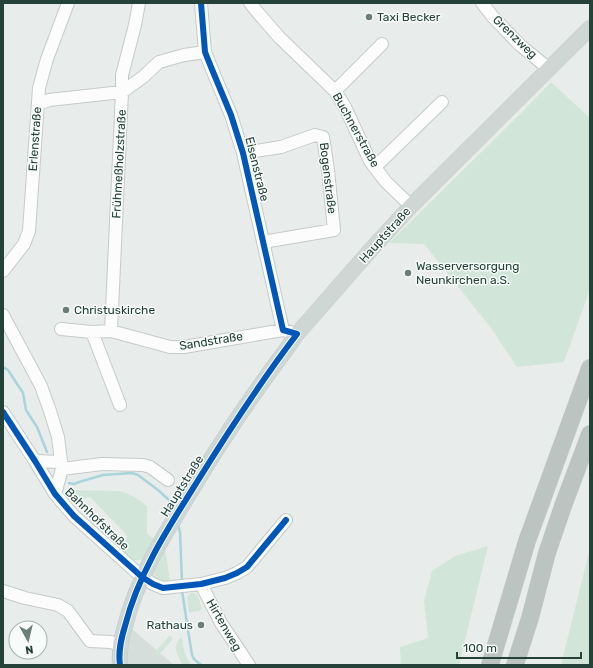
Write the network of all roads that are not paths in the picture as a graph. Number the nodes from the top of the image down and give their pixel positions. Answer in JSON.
{"nodes":[{"id":1,"x":68,"y":3,"type":"edge"},
{"id":2,"x":139,"y":3,"type":"edge"},
{"id":3,"x":201,"y":3,"type":"edge"},
{"id":4,"x":250,"y":3,"type":"edge"},
{"id":5,"x":482,"y":3,"type":"edge"},
{"id":6,"x":590,"y":28,"type":"edge"},
{"id":7,"x":382,"y":44,"type":"dead end"},
{"id":8,"x":205,"y":52,"type":"junction"},
{"id":9,"x":549,"y":69,"type":"junction"},
{"id":10,"x":335,"y":91,"type":"junction"},
{"id":11,"x":122,"y":92,"type":"junction"},
{"id":12,"x":442,"y":102,"type":"dead end"},
{"id":13,"x":38,"y":104,"type":"junction"},
{"id":14,"x":243,"y":153,"type":"junction"},
{"id":15,"x":375,"y":167,"type":"junction"},
{"id":16,"x":411,"y":206,"type":"junction"},
{"id":17,"x":263,"y":242,"type":"junction"},
{"id":18,"x":3,"y":271,"type":"edge"},
{"id":19,"x":3,"y":315,"type":"edge"},
{"id":20,"x":61,"y":329,"type":"dead end"},
{"id":21,"x":111,"y":331,"type":"junction"},
{"id":22,"x":92,"y":332,"type":"junction"},
{"id":23,"x":290,"y":332,"type":"junction"},
{"id":24,"x":590,"y":368,"type":"edge"},
{"id":25,"x":120,"y":405,"type":"dead end"},
{"id":26,"x":3,"y":412,"type":"edge"},
{"id":27,"x":590,"y":434,"type":"edge"},
{"id":28,"x":35,"y":460,"type":"junction"},
{"id":29,"x":62,"y":466,"type":"junction"},
{"id":30,"x":168,"y":480,"type":"dead end"},
{"id":31,"x":55,"y":494,"type":"junction"},
{"id":32,"x":286,"y":520,"type":"dead end"},
{"id":33,"x":142,"y":577,"type":"junction"},
{"id":34,"x":196,"y":584,"type":"junction"},
{"id":35,"x":3,"y":591,"type":"edge"},
{"id":36,"x":120,"y":645,"type":"junction"},
{"id":37,"x":120,"y":665,"type":"edge"},
{"id":38,"x":249,"y":665,"type":"edge"},
{"id":39,"x":490,"y":665,"type":"edge"},
{"id":40,"x":515,"y":665,"type":"edge"}],
"edges":[{"from":1,"to":13,"type":"street","name":"Erlenstraße"},
{"from":2,"to":11,"type":"street"},
{"from":3,"to":8,"type":"street","name":"Eisenstraße"},
{"from":4,"to":10,"type":"street","name":"Buchnerstraße"},
{"from":5,"to":9,"type":"street","name":"Grenzweg"},
{"from":6,"to":9,"type":"main road","name":"Hauptstraße"},
{"from":7,"to":10,"type":"street"},
{"from":8,"to":11,"type":"street","name":"Frühmeßholzstraße"},
{"from":8,"to":14,"type":"street","name":"Eisenstraße"},
{"from":9,"to":16,"type":"main road","name":"Hauptstraße"},
{"from":10,"to":15,"type":"street","name":"Buchnerstraße"},
{"from":11,"to":13,"type":"street"},
{"from":11,"to":21,"type":"street","name":"Frühmeßholzstraße"},
{"from":12,"to":15,"type":"street"},
{"from":13,"to":18,"type":"street","name":"Erlenstraße"},
{"from":14,"to":17,"type":"street","name":"Eisenstraße"},
{"from":14,"to":17,"type":"street","name":"Bogenstraße"},
{"from":15,"to":16,"type":"street","name":"Buchnerstraße"},
{"from":16,"to":23,"type":"main road","name":"Hauptstraße"},
{"from":17,"to":23,"type":"street","name":"Eisenstraße"},
{"from":19,"to":29,"type":"street"},
{"from":20,"to":22,"type":"street","name":"Sandstraße"},
{"from":21,"to":22,"type":"street","name":"Sandstraße"},
{"from":21,"to":23,"type":"street","name":"Sandstraße"},
{"from":22,"to":25,"type":"street"},
{"from":23,"to":33,"type":"main road","name":"Hauptstraße"},
{"from":24,"to":39,"type":"highway"},
{"from":26,"to":28,"type":"street","name":"Bahnhofstraße"},
{"from":27,"to":40,"type":"highway"},
{"from":28,"to":29,"type":"street"},
{"from":28,"to":31,"type":"street","name":"Bahnhofstraße"},
{"from":29,"to":30,"type":"street"},
{"from":29,"to":31,"type":"street"},
{"from":31,"to":33,"type":"street","name":"Bahnhofstraße"},
{"from":32,"to":34,"type":"street"},
{"from":33,"to":34,"type":"street","name":"Bahnhofstraße"},
{"from":33,"to":36,"type":"main road","name":"Hauptstraße"},
{"from":34,"to":38,"type":"street","name":"Hirtenweg"},
{"from":35,"to":36,"type":"street"},
{"from":36,"to":37,"type":"main road","name":"Hauptstraße"}]}
